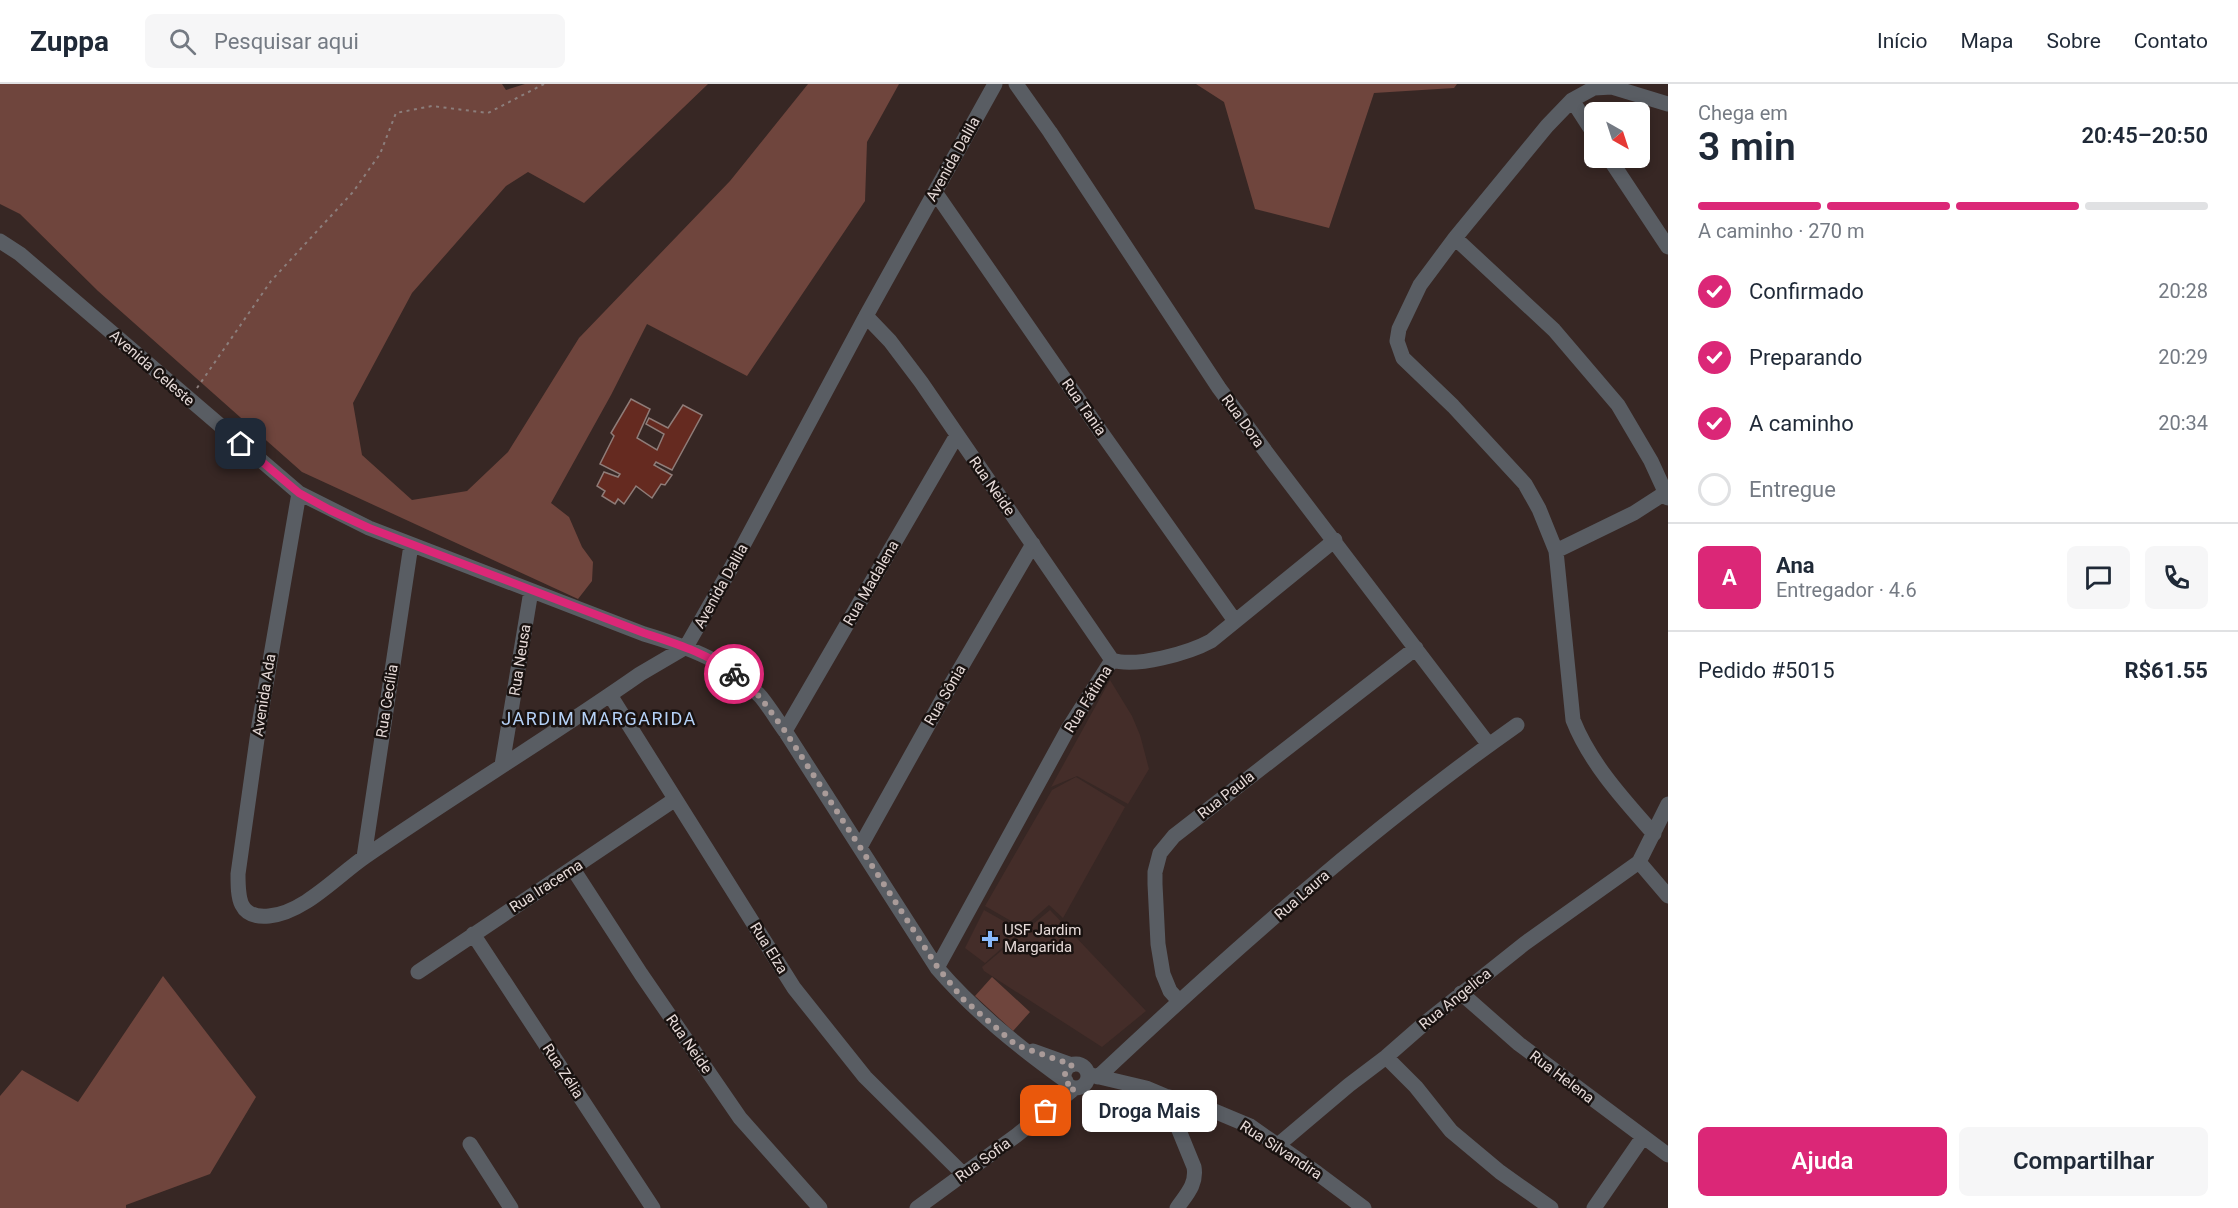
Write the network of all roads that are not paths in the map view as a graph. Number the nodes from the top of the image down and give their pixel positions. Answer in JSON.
{"nodes":[{"id":1,"x":995,"y":84,"type":"edge"},
{"id":2,"x":1016,"y":84,"type":"edge"},
{"id":3,"x":1572,"y":100,"type":"junction"},
{"id":4,"x":1668,"y":104,"type":"edge"},
{"id":5,"x":1584,"y":119,"type":"edge"},
{"id":6,"x":1617,"y":168,"type":"edge"},
{"id":7,"x":935,"y":192,"type":"junction"},
{"id":8,"x":1455,"y":238,"type":"junction"},
{"id":9,"x":0,"y":241,"type":"edge"},
{"id":10,"x":1668,"y":247,"type":"edge"},
{"id":11,"x":866,"y":316,"type":"junction"},
{"id":12,"x":957,"y":435,"type":"junction"},
{"id":13,"x":299,"y":493,"type":"junction"},
{"id":14,"x":1667,"y":494,"type":"edge"},
{"id":15,"x":1335,"y":540,"type":"junction"},
{"id":16,"x":1033,"y":543,"type":"junction"},
{"id":17,"x":411,"y":544,"type":"junction"},
{"id":18,"x":1556,"y":551,"type":"junction"},
{"id":19,"x":531,"y":591,"type":"junction"},
{"id":20,"x":1235,"y":621,"type":"junction"},
{"id":21,"x":686,"y":646,"type":"junction"},
{"id":22,"x":1416,"y":648,"type":"junction"},
{"id":23,"x":1112,"y":660,"type":"junction"},
{"id":24,"x":610,"y":696,"type":"junction"},
{"id":25,"x":1517,"y":725,"type":"dead end"},
{"id":26,"x":785,"y":731,"type":"junction"},
{"id":27,"x":1489,"y":745,"type":"junction"},
{"id":28,"x":502,"y":765,"type":"junction"},
{"id":29,"x":674,"y":800,"type":"junction"},
{"id":30,"x":1668,"y":804,"type":"edge"},
{"id":31,"x":1654,"y":834,"type":"junction"},
{"id":32,"x":860,"y":847,"type":"junction"},
{"id":33,"x":364,"y":857,"type":"junction"},
{"id":34,"x":1639,"y":862,"type":"junction"},
{"id":35,"x":573,"y":869,"type":"junction"},
{"id":36,"x":1668,"y":896,"type":"edge"},
{"id":37,"x":238,"y":897,"type":"joint"},
{"id":38,"x":473,"y":934,"type":"junction"},
{"id":39,"x":938,"y":968,"type":"junction"},
{"id":40,"x":418,"y":972,"type":"dead end"},
{"id":41,"x":1461,"y":993,"type":"junction"},
{"id":42,"x":1179,"y":1001,"type":"junction"},
{"id":43,"x":1016,"y":1045,"type":"junction"},
{"id":44,"x":1386,"y":1057,"type":"junction"},
{"id":45,"x":1072,"y":1065,"type":"junction"},
{"id":46,"x":1093,"y":1076,"type":"junction"},
{"id":47,"x":1070,"y":1084,"type":"junction"},
{"id":48,"x":1165,"y":1096,"type":"junction"},
{"id":49,"x":1643,"y":1137,"type":"junction"},
{"id":50,"x":470,"y":1144,"type":"dead end"},
{"id":51,"x":1278,"y":1145,"type":"junction"},
{"id":52,"x":1668,"y":1155,"type":"edge"},
{"id":53,"x":963,"y":1174,"type":"junction"},
{"id":54,"x":511,"y":1208,"type":"edge"},
{"id":55,"x":653,"y":1208,"type":"edge"},
{"id":56,"x":820,"y":1208,"type":"edge"},
{"id":57,"x":917,"y":1208,"type":"edge"},
{"id":58,"x":1177,"y":1208,"type":"edge"},
{"id":59,"x":1364,"y":1208,"type":"edge"},
{"id":60,"x":1551,"y":1208,"type":"edge"},
{"id":61,"x":1594,"y":1208,"type":"edge"}],
"edges":[{"from":1,"to":7,"type":"street","name":"Avenida Dalila"},
{"from":2,"to":15,"type":"street","name":"Rua Dora"},
{"from":3,"to":4,"type":"street"},
{"from":3,"to":5,"type":"street"},
{"from":3,"to":8,"type":"street"},
{"from":6,"to":10,"type":"street"},
{"from":7,"to":11,"type":"street","name":"Avenida Dalila"},
{"from":7,"to":20,"type":"street","name":"Rua Tania"},
{"from":8,"to":14,"type":"street"},
{"from":8,"to":18,"type":"street"},
{"from":9,"to":13,"type":"street","name":"Avenida Celeste"},
{"from":11,"to":12,"type":"street","name":"Rua Neide"},
{"from":11,"to":21,"type":"street","name":"Avenida Dalila"},
{"from":12,"to":16,"type":"street","name":"Rua Neide"},
{"from":12,"to":26,"type":"street","name":"Rua Madalena"},
{"from":13,"to":17,"type":"street","name":"Avenida Celeste"},
{"from":13,"to":37,"type":"street","name":"Avenida Ada"},
{"from":14,"to":18,"type":"street"},
{"from":15,"to":20,"type":"street","name":"Rua Fátima"},
{"from":15,"to":22,"type":"street","name":"Rua Dora"},
{"from":16,"to":23,"type":"street","name":"Rua Neide"},
{"from":16,"to":32,"type":"street","name":"Rua Sônia"},
{"from":17,"to":19,"type":"street","name":"Avenida Celeste"},
{"from":17,"to":33,"type":"street","name":"Rua Cecília"},
{"from":18,"to":31,"type":"street"},
{"from":19,"to":21,"type":"street","name":"Avenida Celeste"},
{"from":19,"to":28,"type":"street","name":"Rua Neusa"},
{"from":20,"to":23,"type":"street","name":"Rua Fátima"},
{"from":21,"to":24,"type":"street","name":"Avenida Dalila"},
{"from":21,"to":26,"type":"street","name":"Avenida Celeste"},
{"from":22,"to":27,"type":"street","name":"Rua Dora"},
{"from":22,"to":42,"type":"street","name":"Rua Paula"},
{"from":23,"to":39,"type":"street","name":"Rua Fátima"},
{"from":24,"to":28,"type":"street","name":"Avenida Dalila"},
{"from":24,"to":29,"type":"street","name":"Rua Elza"},
{"from":25,"to":27,"type":"street","name":"Rua Laura"},
{"from":26,"to":32,"type":"street","name":"Avenida Celeste"},
{"from":27,"to":42,"type":"street","name":"Rua Laura"},
{"from":28,"to":33,"type":"street","name":"Avenida Dalila"},
{"from":29,"to":35,"type":"street","name":"Rua Iracema"},
{"from":29,"to":53,"type":"street","name":"Rua Elza"},
{"from":30,"to":31,"type":"street"},
{"from":31,"to":34,"type":"street"},
{"from":32,"to":39,"type":"street","name":"Avenida Celeste"},
{"from":33,"to":37,"type":"street","name":"Avenida Dalila"},
{"from":34,"to":36,"type":"street"},
{"from":34,"to":41,"type":"street","name":"Rua Angelica"},
{"from":35,"to":38,"type":"street","name":"Rua Iracema"},
{"from":35,"to":56,"type":"street","name":"Rua Neide"},
{"from":38,"to":40,"type":"street","name":"Rua Iracema"},
{"from":38,"to":55,"type":"street","name":"Rua Zélia"},
{"from":39,"to":43,"type":"street","name":"Avenida Celeste"},
{"from":41,"to":44,"type":"street","name":"Rua Angelica"},
{"from":41,"to":49,"type":"street","name":"Rua Helena"},
{"from":42,"to":46,"type":"street","name":"Rua Laura"},
{"from":43,"to":45,"type":"street","name":"Avenida Celeste"},
{"from":43,"to":47,"type":"street","name":"Avenida Celeste"},
{"from":44,"to":51,"type":"street","name":"Rua Angelica"},
{"from":44,"to":60,"type":"street"},
{"from":45,"to":46,"type":"street"},
{"from":45,"to":47,"type":"street"},
{"from":46,"to":47,"type":"street"},
{"from":46,"to":48,"type":"street","name":"Rua Silvandira"},
{"from":47,"to":53,"type":"street","name":"Rua Sofia"},
{"from":48,"to":51,"type":"street","name":"Rua Silvandira"},
{"from":48,"to":58,"type":"street"},
{"from":49,"to":52,"type":"street","name":"Rua Helena"},
{"from":49,"to":61,"type":"street"},
{"from":50,"to":54,"type":"street"},
{"from":51,"to":59,"type":"street","name":"Rua Silvandira"},
{"from":53,"to":57,"type":"street","name":"Rua Sofia"}]}
